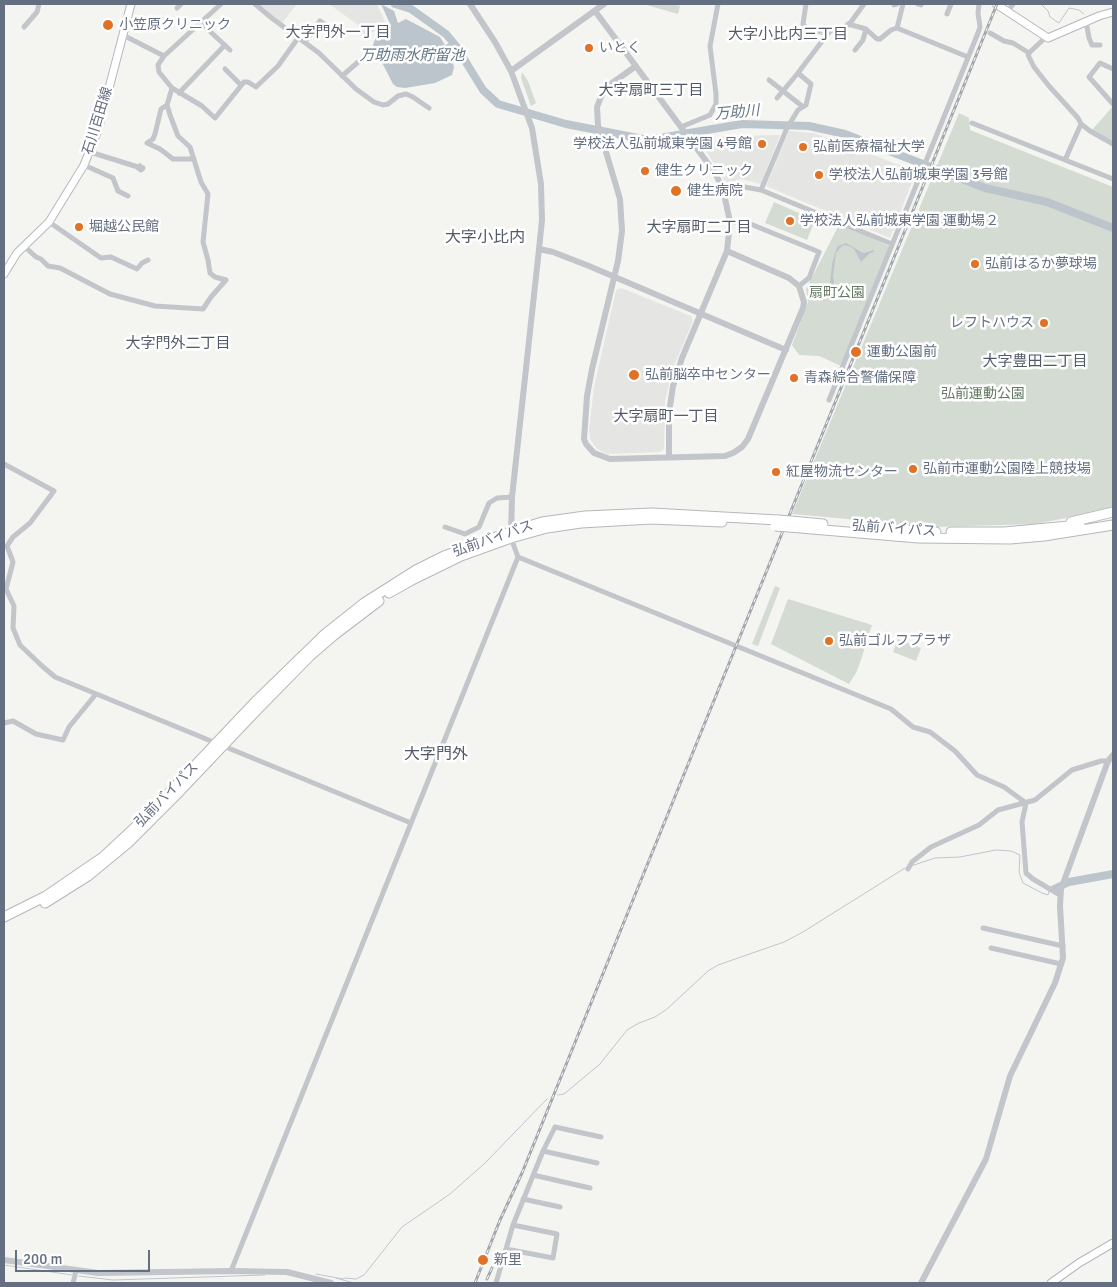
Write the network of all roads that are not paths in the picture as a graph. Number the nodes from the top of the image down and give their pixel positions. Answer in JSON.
{"nodes":[{"id":1,"x":39,"y":4,"type":"edge"},
{"id":2,"x":131,"y":4,"type":"edge"},
{"id":3,"x":221,"y":4,"type":"edge"},
{"id":4,"x":255,"y":4,"type":"edge"},
{"id":5,"x":470,"y":4,"type":"edge"},
{"id":6,"x":604,"y":4,"type":"edge"},
{"id":7,"x":718,"y":4,"type":"edge"},
{"id":8,"x":806,"y":4,"type":"edge"},
{"id":9,"x":864,"y":4,"type":"edge"},
{"id":10,"x":903,"y":4,"type":"edge"},
{"id":11,"x":951,"y":4,"type":"edge"},
{"id":12,"x":979,"y":4,"type":"edge"},
{"id":13,"x":996,"y":4,"type":"edge"},
{"id":14,"x":1013,"y":4,"type":"edge"},
{"id":15,"x":595,"y":11,"type":"junction"},
{"id":16,"x":1008,"y":12,"type":"junction"},
{"id":17,"x":1113,"y":12,"type":"edge"},
{"id":18,"x":947,"y":14,"type":"dead end"},
{"id":19,"x":200,"y":22,"type":"junction"},
{"id":20,"x":1086,"y":22,"type":"junction"},
{"id":21,"x":848,"y":24,"type":"junction"},
{"id":22,"x":24,"y":27,"type":"dead end"},
{"id":23,"x":897,"y":28,"type":"junction"},
{"id":24,"x":866,"y":29,"type":"junction"},
{"id":25,"x":829,"y":32,"type":"junction"},
{"id":26,"x":990,"y":33,"type":"dead end"},
{"id":27,"x":123,"y":35,"type":"junction"},
{"id":28,"x":340,"y":35,"type":"dead end"},
{"id":29,"x":1046,"y":37,"type":"junction"},
{"id":30,"x":298,"y":38,"type":"junction"},
{"id":31,"x":305,"y":42,"type":"junction"},
{"id":32,"x":225,"y":45,"type":"junction"},
{"id":33,"x":1100,"y":45,"type":"dead end"},
{"id":34,"x":230,"y":50,"type":"dead end"},
{"id":35,"x":855,"y":50,"type":"dead end"},
{"id":36,"x":371,"y":51,"type":"dead end"},
{"id":37,"x":1029,"y":53,"type":"junction"},
{"id":38,"x":164,"y":56,"type":"junction"},
{"id":39,"x":968,"y":57,"type":"junction"},
{"id":40,"x":636,"y":66,"type":"junction"},
{"id":41,"x":225,"y":69,"type":"dead end"},
{"id":42,"x":1113,"y":69,"type":"edge"},
{"id":43,"x":511,"y":71,"type":"junction"},
{"id":44,"x":798,"y":73,"type":"junction"},
{"id":45,"x":342,"y":76,"type":"junction"},
{"id":46,"x":769,"y":80,"type":"dead end"},
{"id":47,"x":241,"y":85,"type":"junction"},
{"id":48,"x":172,"y":88,"type":"junction"},
{"id":49,"x":783,"y":91,"type":"junction"},
{"id":50,"x":179,"y":93,"type":"junction"},
{"id":51,"x":777,"y":98,"type":"dead end"},
{"id":52,"x":1113,"y":104,"type":"edge"},
{"id":53,"x":167,"y":105,"type":"junction"},
{"id":54,"x":802,"y":106,"type":"junction"},
{"id":55,"x":429,"y":108,"type":"dead end"},
{"id":56,"x":972,"y":123,"type":"dead end"},
{"id":57,"x":1081,"y":124,"type":"junction"},
{"id":58,"x":683,"y":129,"type":"junction"},
{"id":59,"x":1113,"y":144,"type":"edge"},
{"id":60,"x":90,"y":152,"type":"junction"},
{"id":61,"x":194,"y":159,"type":"junction"},
{"id":62,"x":1065,"y":160,"type":"junction"},
{"id":63,"x":84,"y":165,"type":"junction"},
{"id":64,"x":149,"y":170,"type":"dead end"},
{"id":65,"x":1113,"y":179,"type":"edge"},
{"id":66,"x":723,"y":190,"type":"junction"},
{"id":67,"x":761,"y":190,"type":"junction"},
{"id":68,"x":128,"y":196,"type":"dead end"},
{"id":69,"x":49,"y":222,"type":"junction"},
{"id":70,"x":730,"y":222,"type":"junction"},
{"id":71,"x":892,"y":244,"type":"junction"},
{"id":72,"x":24,"y":246,"type":"junction"},
{"id":73,"x":539,"y":249,"type":"junction"},
{"id":74,"x":727,"y":251,"type":"junction"},
{"id":75,"x":148,"y":260,"type":"dead end"},
{"id":76,"x":4,"y":274,"type":"edge"},
{"id":77,"x":614,"y":278,"type":"junction"},
{"id":78,"x":800,"y":286,"type":"junction"},
{"id":79,"x":701,"y":314,"type":"junction"},
{"id":80,"x":786,"y":350,"type":"junction"},
{"id":81,"x":829,"y":400,"type":"dead end"},
{"id":82,"x":669,"y":457,"type":"junction"},
{"id":83,"x":4,"y":464,"type":"edge"},
{"id":84,"x":512,"y":497,"type":"junction"},
{"id":85,"x":1113,"y":512,"type":"edge"},
{"id":86,"x":1113,"y":519,"type":"edge"},
{"id":87,"x":1113,"y":525,"type":"edge"},
{"id":88,"x":445,"y":527,"type":"dead end"},
{"id":89,"x":1113,"y":531,"type":"edge"},
{"id":90,"x":1044,"y":533,"type":"junction"},
{"id":91,"x":511,"y":535,"type":"junction"},
{"id":92,"x":518,"y":557,"type":"junction"},
{"id":93,"x":96,"y":694,"type":"junction"},
{"id":94,"x":4,"y":723,"type":"edge"},
{"id":95,"x":219,"y":745,"type":"junction"},
{"id":96,"x":1113,"y":755,"type":"edge"},
{"id":97,"x":1108,"y":761,"type":"junction"},
{"id":98,"x":1026,"y":803,"type":"junction"},
{"id":99,"x":411,"y":823,"type":"junction"},
{"id":100,"x":908,"y":869,"type":"dead end"},
{"id":101,"x":1060,"y":892,"type":"junction"},
{"id":102,"x":4,"y":917,"type":"edge"},
{"id":103,"x":4,"y":923,"type":"edge"},
{"id":104,"x":983,"y":928,"type":"dead end"},
{"id":105,"x":1063,"y":946,"type":"junction"},
{"id":106,"x":990,"y":948,"type":"dead end"},
{"id":107,"x":1061,"y":964,"type":"junction"},
{"id":108,"x":601,"y":1137,"type":"dead end"},
{"id":109,"x":543,"y":1151,"type":"junction"},
{"id":110,"x":597,"y":1163,"type":"dead end"},
{"id":111,"x":533,"y":1175,"type":"junction"},
{"id":112,"x":590,"y":1188,"type":"dead end"},
{"id":113,"x":524,"y":1199,"type":"junction"},
{"id":114,"x":560,"y":1208,"type":"dead end"},
{"id":115,"x":514,"y":1225,"type":"junction"},
{"id":116,"x":1113,"y":1243,"type":"edge"},
{"id":117,"x":506,"y":1249,"type":"junction"},
{"id":118,"x":4,"y":1260,"type":"edge"},
{"id":119,"x":76,"y":1271,"type":"junction"},
{"id":120,"x":230,"y":1271,"type":"junction"},
{"id":121,"x":73,"y":1283,"type":"edge"},
{"id":122,"x":330,"y":1283,"type":"edge"},
{"id":123,"x":496,"y":1283,"type":"edge"},
{"id":124,"x":921,"y":1283,"type":"edge"},
{"id":125,"x":1051,"y":1283,"type":"edge"}],
"edges":[{"from":1,"to":22,"type":"street"},
{"from":2,"to":27,"type":"main road","name":"石川百田線"},
{"from":3,"to":19,"type":"street"},
{"from":4,"to":30,"type":"street"},
{"from":5,"to":43,"type":"street"},
{"from":6,"to":15,"type":"street"},
{"from":7,"to":58,"type":"street"},
{"from":8,"to":25,"type":"street"},
{"from":9,"to":21,"type":"street"},
{"from":10,"to":23,"type":"street"},
{"from":11,"to":18,"type":"street"},
{"from":12,"to":39,"type":"street"},
{"from":13,"to":16,"type":"main road"},
{"from":14,"to":16,"type":"street"},
{"from":15,"to":40,"type":"street"},
{"from":15,"to":43,"type":"street"},
{"from":16,"to":29,"type":"main road"},
{"from":17,"to":20,"type":"main road"},
{"from":19,"to":32,"type":"street"},
{"from":19,"to":38,"type":"street"},
{"from":20,"to":29,"type":"main road"},
{"from":20,"to":33,"type":"street"},
{"from":21,"to":24,"type":"street"},
{"from":21,"to":25,"type":"street"},
{"from":23,"to":24,"type":"street"},
{"from":23,"to":39,"type":"street"},
{"from":24,"to":35,"type":"street"},
{"from":25,"to":44,"type":"street"},
{"from":26,"to":37,"type":"street"},
{"from":27,"to":38,"type":"street"},
{"from":27,"to":60,"type":"main road","name":"石川百田線"},
{"from":28,"to":31,"type":"street"},
{"from":29,"to":37,"type":"street"},
{"from":30,"to":31,"type":"street"},
{"from":30,"to":47,"type":"street"},
{"from":31,"to":45,"type":"street"},
{"from":32,"to":34,"type":"street"},
{"from":32,"to":50,"type":"street"},
{"from":36,"to":45,"type":"street"},
{"from":37,"to":57,"type":"street"},
{"from":38,"to":48,"type":"street"},
{"from":39,"to":71,"type":"street"},
{"from":40,"to":58,"type":"street"},
{"from":40,"to":77,"type":"street"},
{"from":41,"to":47,"type":"street"},
{"from":42,"to":52,"type":"street"},
{"from":43,"to":73,"type":"street"},
{"from":44,"to":49,"type":"street"},
{"from":44,"to":54,"type":"street"},
{"from":45,"to":55,"type":"street"},
{"from":46,"to":49,"type":"street"},
{"from":47,"to":50,"type":"street"},
{"from":48,"to":50,"type":"street"},
{"from":48,"to":53,"type":"street"},
{"from":49,"to":51,"type":"street"},
{"from":49,"to":54,"type":"street"},
{"from":53,"to":61,"type":"street"},
{"from":53,"to":61,"type":"street"},
{"from":54,"to":67,"type":"street"},
{"from":56,"to":62,"type":"street"},
{"from":57,"to":59,"type":"street"},
{"from":57,"to":62,"type":"street"},
{"from":58,"to":66,"type":"street"},
{"from":60,"to":63,"type":"main road","name":"石川百田線"},
{"from":60,"to":64,"type":"street"},
{"from":61,"to":72,"type":"street"},
{"from":62,"to":65,"type":"street"},
{"from":63,"to":68,"type":"street"},
{"from":63,"to":69,"type":"main road","name":"石川百田線"},
{"from":66,"to":67,"type":"street"},
{"from":66,"to":70,"type":"street"},
{"from":67,"to":71,"type":"street"},
{"from":69,"to":72,"type":"main road","name":"石川百田線"},
{"from":69,"to":75,"type":"street"},
{"from":70,"to":74,"type":"street"},
{"from":70,"to":78,"type":"street"},
{"from":71,"to":81,"type":"street"},
{"from":72,"to":76,"type":"main road","name":"石川百田線"},
{"from":73,"to":77,"type":"street"},
{"from":73,"to":84,"type":"street"},
{"from":74,"to":78,"type":"street"},
{"from":74,"to":79,"type":"street"},
{"from":77,"to":79,"type":"street"},
{"from":77,"to":82,"type":"street"},
{"from":78,"to":80,"type":"street"},
{"from":79,"to":80,"type":"street"},
{"from":79,"to":82,"type":"street"},
{"from":80,"to":82,"type":"street"},
{"from":83,"to":93,"type":"street"},
{"from":84,"to":88,"type":"street"},
{"from":84,"to":91,"type":"street"},
{"from":85,"to":90,"type":"highway"},
{"from":86,"to":90,"type":"highway","name":"弘前バイパス"},
{"from":87,"to":90,"type":"highway","name":"弘前バイパス"},
{"from":89,"to":90,"type":"highway"},
{"from":90,"to":91,"type":"highway","name":"弘前バイパス","bridge":true},
{"from":91,"to":92,"type":"street"},
{"from":91,"to":95,"type":"highway","name":"弘前バイパス"},
{"from":92,"to":98,"type":"street"},
{"from":92,"to":99,"type":"street"},
{"from":93,"to":94,"type":"street"},
{"from":93,"to":95,"type":"street"},
{"from":95,"to":99,"type":"street"},
{"from":95,"to":102,"type":"highway","name":"弘前バイパス"},
{"from":95,"to":103,"type":"highway","name":"弘前バイパス"},
{"from":96,"to":97,"type":"street"},
{"from":97,"to":98,"type":"street"},
{"from":97,"to":101,"type":"street"},
{"from":98,"to":100,"type":"street"},
{"from":98,"to":101,"type":"street"},
{"from":99,"to":120,"type":"street"},
{"from":101,"to":105,"type":"street"},
{"from":104,"to":105,"type":"street"},
{"from":105,"to":107,"type":"street"},
{"from":106,"to":107,"type":"street"},
{"from":107,"to":124,"type":"street"},
{"from":108,"to":109,"type":"street"},
{"from":109,"to":110,"type":"street"},
{"from":109,"to":111,"type":"street"},
{"from":111,"to":112,"type":"street"},
{"from":111,"to":113,"type":"street"},
{"from":113,"to":114,"type":"street"},
{"from":113,"to":115,"type":"street"},
{"from":115,"to":117,"type":"street"},
{"from":115,"to":117,"type":"street"},
{"from":116,"to":125,"type":"main road"},
{"from":117,"to":123,"type":"street"},
{"from":118,"to":119,"type":"street"},
{"from":119,"to":120,"type":"street"},
{"from":119,"to":121,"type":"street"},
{"from":120,"to":122,"type":"street"}]}
